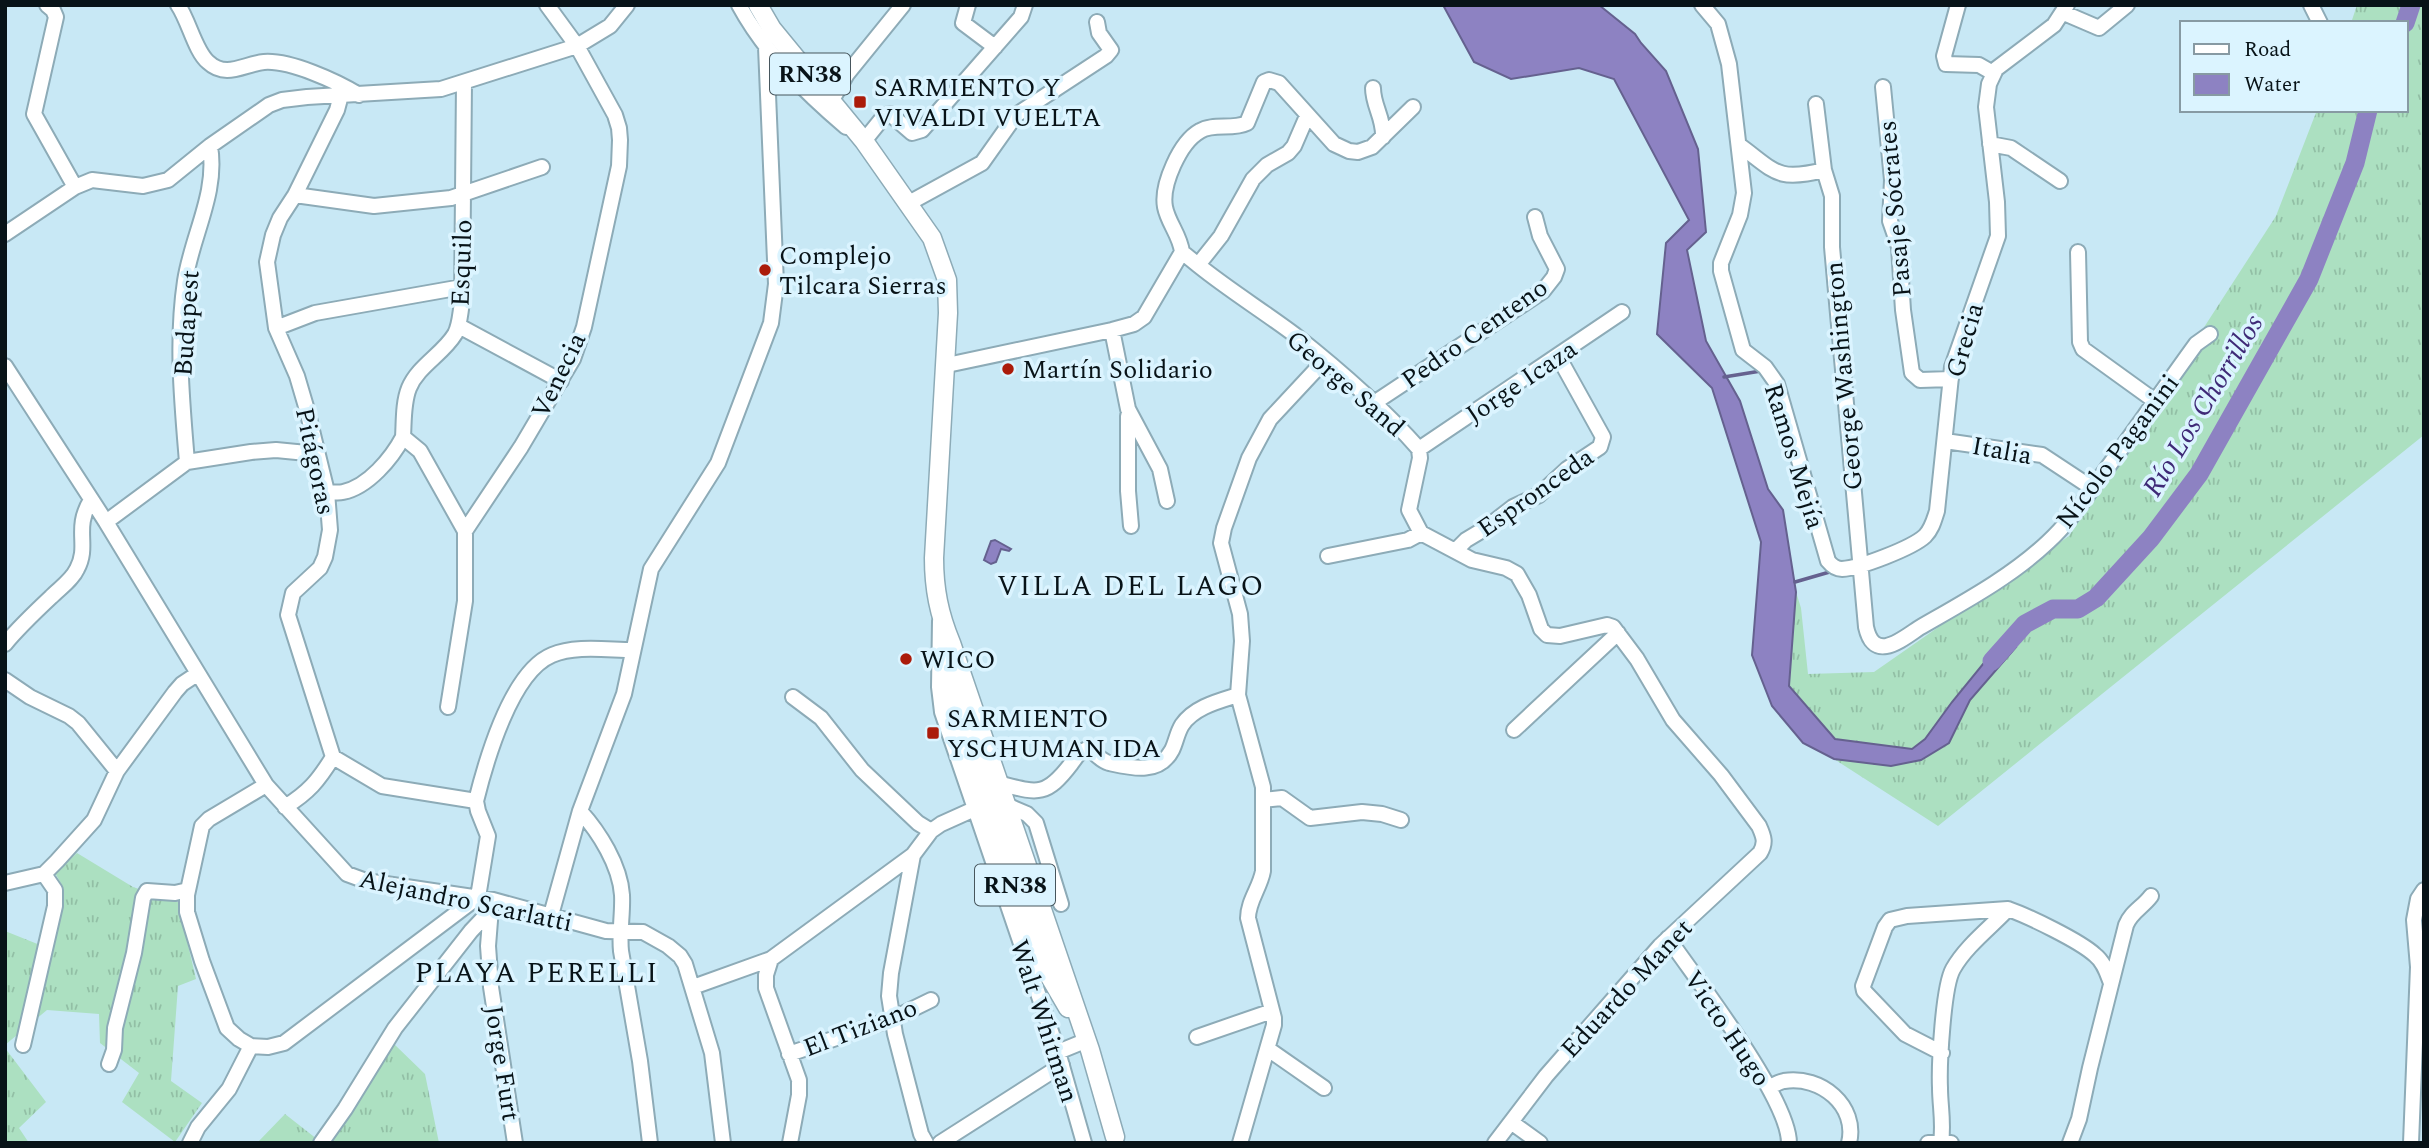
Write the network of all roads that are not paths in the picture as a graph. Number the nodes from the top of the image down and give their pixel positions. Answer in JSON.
{"nodes":[{"id":1,"x":47,"y":5,"type":"edge"},
{"id":2,"x":178,"y":5,"type":"edge"},
{"id":3,"x":547,"y":5,"type":"edge"},
{"id":4,"x":627,"y":5,"type":"edge"},
{"id":5,"x":739,"y":5,"type":"edge"},
{"id":6,"x":758,"y":5,"type":"edge"},
{"id":7,"x":903,"y":5,"type":"edge"},
{"id":8,"x":968,"y":5,"type":"edge"},
{"id":9,"x":1026,"y":5,"type":"edge"},
{"id":10,"x":1702,"y":5,"type":"edge"},
{"id":11,"x":1958,"y":5,"type":"edge"},
{"id":12,"x":2127,"y":5,"type":"edge"},
{"id":13,"x":2311,"y":5,"type":"edge"},
{"id":14,"x":2065,"y":9,"type":"edge"},
{"id":15,"x":2319,"y":21,"type":"edge"},
{"id":16,"x":1097,"y":22,"type":"dead end"},
{"id":17,"x":577,"y":46,"type":"junction"},
{"id":18,"x":766,"y":47,"type":"junction"},
{"id":19,"x":995,"y":47,"type":"junction"},
{"id":20,"x":1993,"y":73,"type":"junction"},
{"id":21,"x":464,"y":82,"type":"junction"},
{"id":22,"x":1883,"y":87,"type":"dead end"},
{"id":23,"x":1373,"y":88,"type":"dead end"},
{"id":24,"x":359,"y":94,"type":"junction"},
{"id":25,"x":341,"y":96,"type":"junction"},
{"id":26,"x":832,"y":100,"type":"junction"},
{"id":27,"x":1816,"y":104,"type":"dead end"},
{"id":28,"x":1413,"y":107,"type":"dead end"},
{"id":29,"x":1307,"y":116,"type":"junction"},
{"id":30,"x":1383,"y":137,"type":"junction"},
{"id":31,"x":1990,"y":144,"type":"junction"},
{"id":32,"x":867,"y":145,"type":"junction"},
{"id":33,"x":1738,"y":145,"type":"junction"},
{"id":34,"x":210,"y":146,"type":"junction"},
{"id":35,"x":542,"y":167,"type":"dead end"},
{"id":36,"x":1824,"y":170,"type":"junction"},
{"id":37,"x":2060,"y":181,"type":"dead end"},
{"id":38,"x":75,"y":187,"type":"junction"},
{"id":39,"x":295,"y":195,"type":"junction"},
{"id":40,"x":463,"y":195,"type":"junction"},
{"id":41,"x":909,"y":204,"type":"junction"},
{"id":42,"x":1535,"y":217,"type":"dead end"},
{"id":43,"x":5,"y":234,"type":"edge"},
{"id":44,"x":1182,"y":252,"type":"junction"},
{"id":45,"x":2078,"y":252,"type":"dead end"},
{"id":46,"x":1198,"y":265,"type":"junction"},
{"id":47,"x":462,"y":287,"type":"junction"},
{"id":48,"x":1622,"y":312,"type":"dead end"},
{"id":49,"x":459,"y":326,"type":"junction"},
{"id":50,"x":276,"y":328,"type":"junction"},
{"id":51,"x":1112,"y":331,"type":"junction"},
{"id":52,"x":2210,"y":334,"type":"dead end"},
{"id":53,"x":1558,"y":356,"type":"junction"},
{"id":54,"x":1325,"y":360,"type":"junction"},
{"id":55,"x":947,"y":365,"type":"junction"},
{"id":56,"x":5,"y":366,"type":"edge"},
{"id":57,"x":1951,"y":379,"type":"junction"},
{"id":58,"x":561,"y":381,"type":"junction"},
{"id":59,"x":2155,"y":401,"type":"junction"},
{"id":60,"x":1374,"y":403,"type":"junction"},
{"id":61,"x":1128,"y":409,"type":"junction"},
{"id":62,"x":403,"y":437,"type":"junction"},
{"id":63,"x":1945,"y":441,"type":"junction"},
{"id":64,"x":1419,"y":449,"type":"junction"},
{"id":65,"x":317,"y":454,"type":"junction"},
{"id":66,"x":187,"y":462,"type":"junction"},
{"id":67,"x":2092,"y":488,"type":"junction"},
{"id":68,"x":327,"y":492,"type":"junction"},
{"id":69,"x":91,"y":500,"type":"junction"},
{"id":70,"x":1167,"y":501,"type":"dead end"},
{"id":71,"x":106,"y":522,"type":"junction"},
{"id":72,"x":1131,"y":526,"type":"dead end"},
{"id":73,"x":465,"y":531,"type":"junction"},
{"id":74,"x":1421,"y":533,"type":"junction"},
{"id":75,"x":1456,"y":550,"type":"junction"},
{"id":76,"x":1328,"y":555,"type":"dead end"},
{"id":77,"x":1860,"y":565,"type":"junction"},
{"id":78,"x":5,"y":620,"type":"edge"},
{"id":79,"x":942,"y":620,"type":"junction"},
{"id":80,"x":24,"y":622,"type":"junction"},
{"id":81,"x":1618,"y":634,"type":"junction"},
{"id":82,"x":5,"y":644,"type":"edge"},
{"id":83,"x":1875,"y":644,"type":"joint"},
{"id":84,"x":633,"y":650,"type":"junction"},
{"id":85,"x":197,"y":674,"type":"junction"},
{"id":86,"x":5,"y":681,"type":"edge"},
{"id":87,"x":1238,"y":695,"type":"junction"},
{"id":88,"x":793,"y":697,"type":"dead end"},
{"id":89,"x":448,"y":707,"type":"dead end"},
{"id":90,"x":1514,"y":730,"type":"dead end"},
{"id":91,"x":333,"y":757,"type":"junction"},
{"id":92,"x":117,"y":771,"type":"junction"},
{"id":93,"x":998,"y":783,"type":"junction"},
{"id":94,"x":266,"y":785,"type":"junction"},
{"id":95,"x":1264,"y":800,"type":"junction"},
{"id":96,"x":476,"y":801,"type":"junction"},
{"id":97,"x":989,"y":806,"type":"junction"},
{"id":98,"x":285,"y":807,"type":"junction"},
{"id":99,"x":580,"y":811,"type":"junction"},
{"id":100,"x":1401,"y":820,"type":"dead end"},
{"id":101,"x":930,"y":831,"type":"junction"},
{"id":102,"x":913,"y":855,"type":"junction"},
{"id":103,"x":44,"y":874,"type":"junction"},
{"id":104,"x":5,"y":883,"type":"edge"},
{"id":105,"x":188,"y":890,"type":"junction"},
{"id":106,"x":2424,"y":890,"type":"edge"},
{"id":107,"x":2151,"y":896,"type":"dead end"},
{"id":108,"x":478,"y":897,"type":"junction"},
{"id":109,"x":1061,"y":904,"type":"dead end"},
{"id":110,"x":491,"y":906,"type":"junction"},
{"id":111,"x":2008,"y":909,"type":"junction"},
{"id":112,"x":551,"y":915,"type":"junction"},
{"id":113,"x":619,"y":932,"type":"junction"},
{"id":114,"x":1668,"y":938,"type":"junction"},
{"id":115,"x":771,"y":959,"type":"junction"},
{"id":116,"x":2111,"y":983,"type":"junction"},
{"id":117,"x":693,"y":987,"type":"junction"},
{"id":118,"x":931,"y":1000,"type":"dead end"},
{"id":119,"x":1272,"y":1011,"type":"junction"},
{"id":120,"x":892,"y":1019,"type":"junction"},
{"id":121,"x":2419,"y":1031,"type":"edge"},
{"id":122,"x":1197,"y":1037,"type":"dead end"},
{"id":123,"x":1080,"y":1044,"type":"junction"},
{"id":124,"x":23,"y":1045,"type":"dead end"},
{"id":125,"x":251,"y":1046,"type":"junction"},
{"id":126,"x":1268,"y":1049,"type":"junction"},
{"id":127,"x":1942,"y":1053,"type":"junction"},
{"id":128,"x":789,"y":1054,"type":"junction"},
{"id":129,"x":1060,"y":1058,"type":"junction"},
{"id":130,"x":109,"y":1063,"type":"dead end"},
{"id":131,"x":1769,"y":1087,"type":"junction"},
{"id":132,"x":1324,"y":1088,"type":"dead end"},
{"id":133,"x":1511,"y":1122,"type":"junction"},
{"id":134,"x":1116,"y":1140,"type":"edge"},
{"id":135,"x":1941,"y":1142,"type":"edge"},
{"id":136,"x":190,"y":1143,"type":"edge"},
{"id":137,"x":321,"y":1143,"type":"edge"},
{"id":138,"x":515,"y":1143,"type":"edge"},
{"id":139,"x":650,"y":1143,"type":"edge"},
{"id":140,"x":723,"y":1143,"type":"edge"},
{"id":141,"x":790,"y":1143,"type":"edge"},
{"id":142,"x":926,"y":1143,"type":"edge"},
{"id":143,"x":940,"y":1143,"type":"edge"},
{"id":144,"x":1084,"y":1143,"type":"edge"},
{"id":145,"x":1240,"y":1143,"type":"edge"},
{"id":146,"x":1495,"y":1143,"type":"edge"},
{"id":147,"x":1540,"y":1143,"type":"edge"},
{"id":148,"x":1789,"y":1143,"type":"edge"},
{"id":149,"x":1849,"y":1143,"type":"edge"},
{"id":150,"x":1928,"y":1143,"type":"edge"},
{"id":151,"x":1951,"y":1143,"type":"edge"},
{"id":152,"x":2070,"y":1143,"type":"edge"},
{"id":153,"x":2411,"y":1143,"type":"edge"}],
"edges":[{"from":1,"to":38,"type":"street"},
{"from":2,"to":24,"type":"street"},
{"from":3,"to":17,"type":"street","name":"Venecia"},
{"from":4,"to":17,"type":"street"},
{"from":5,"to":18,"type":"street"},
{"from":6,"to":26,"type":"main road","number":"RN38"},
{"from":7,"to":26,"type":"street"},
{"from":8,"to":19,"type":"street"},
{"from":9,"to":19,"type":"street"},
{"from":10,"to":33,"type":"street","name":"Ramos Mejía"},
{"from":11,"to":20,"type":"street"},
{"from":12,"to":14,"type":"street"},
{"from":13,"to":15,"type":"street"},
{"from":14,"to":20,"type":"street"},
{"from":16,"to":41,"type":"street"},
{"from":17,"to":21,"type":"street"},
{"from":17,"to":58,"type":"street","name":"Venecia"},
{"from":18,"to":32,"type":"street"},
{"from":18,"to":84,"type":"street"},
{"from":19,"to":32,"type":"street"},
{"from":20,"to":31,"type":"street","name":"Grecia"},
{"from":21,"to":24,"type":"street"},
{"from":21,"to":40,"type":"street","name":"Esquilo"},
{"from":22,"to":57,"type":"street","name":"Pasaje Sócrates"},
{"from":23,"to":30,"type":"street"},
{"from":24,"to":25,"type":"street"},
{"from":25,"to":34,"type":"street"},
{"from":25,"to":39,"type":"street","name":"Pitágoras"},
{"from":26,"to":32,"type":"main road","number":"RN38"},
{"from":27,"to":36,"type":"street","name":"George Washington"},
{"from":28,"to":30,"type":"street"},
{"from":29,"to":30,"type":"street"},
{"from":29,"to":44,"type":"street"},
{"from":29,"to":46,"type":"street"},
{"from":31,"to":37,"type":"street"},
{"from":31,"to":57,"type":"street","name":"Grecia"},
{"from":32,"to":41,"type":"main road","number":"RN38"},
{"from":33,"to":36,"type":"street"},
{"from":33,"to":77,"type":"street","name":"Ramos Mejía"},
{"from":34,"to":38,"type":"street"},
{"from":34,"to":66,"type":"street","name":"Budapest"},
{"from":35,"to":40,"type":"street"},
{"from":36,"to":77,"type":"street","name":"George Washington"},
{"from":38,"to":43,"type":"street"},
{"from":39,"to":40,"type":"street"},
{"from":39,"to":50,"type":"street","name":"Pitágoras"},
{"from":40,"to":47,"type":"street","name":"Esquilo"},
{"from":41,"to":55,"type":"main road","number":"RN38"},
{"from":42,"to":60,"type":"street","name":"Pedro Centeno"},
{"from":44,"to":46,"type":"street","name":"George Sand"},
{"from":44,"to":51,"type":"street"},
{"from":45,"to":59,"type":"street"},
{"from":46,"to":54,"type":"street","name":"George Sand"},
{"from":47,"to":49,"type":"street","name":"Esquilo"},
{"from":47,"to":50,"type":"street"},
{"from":48,"to":53,"type":"street","name":"Jorge Icaza"},
{"from":49,"to":58,"type":"street"},
{"from":49,"to":62,"type":"street","name":"Esquilo"},
{"from":50,"to":65,"type":"street","name":"Pitágoras"},
{"from":51,"to":55,"type":"street"},
{"from":51,"to":61,"type":"street"},
{"from":52,"to":59,"type":"street","name":"Nícolo Paganini"},
{"from":53,"to":64,"type":"street","name":"Jorge Icaza"},
{"from":53,"to":75,"type":"street","name":"Espronceda"},
{"from":54,"to":60,"type":"street","name":"George Sand"},
{"from":54,"to":87,"type":"street"},
{"from":55,"to":79,"type":"main road","number":"RN38"},
{"from":56,"to":69,"type":"street","name":"Alejandro Scarlatti"},
{"from":57,"to":63,"type":"street","name":"Grecia"},
{"from":58,"to":73,"type":"street","name":"Venecia"},
{"from":59,"to":67,"type":"street","name":"Nícolo Paganini"},
{"from":60,"to":64,"type":"street","name":"George Sand"},
{"from":61,"to":70,"type":"street"},
{"from":61,"to":72,"type":"street"},
{"from":62,"to":68,"type":"street"},
{"from":62,"to":73,"type":"street"},
{"from":63,"to":67,"type":"street","name":"Italia"},
{"from":63,"to":77,"type":"street","name":"Grecia"},
{"from":64,"to":74,"type":"street","name":"George Sand"},
{"from":65,"to":66,"type":"street"},
{"from":65,"to":68,"type":"street","name":"Pitágoras"},
{"from":66,"to":71,"type":"street"},
{"from":67,"to":83,"type":"street","name":"Nícolo Paganini"},
{"from":68,"to":91,"type":"street","name":"Pitágoras"},
{"from":69,"to":71,"type":"street","name":"Alejandro Scarlatti"},
{"from":69,"to":80,"type":"street"},
{"from":71,"to":85,"type":"street","name":"Alejandro Scarlatti"},
{"from":73,"to":89,"type":"street"},
{"from":74,"to":75,"type":"street"},
{"from":74,"to":76,"type":"street"},
{"from":75,"to":81,"type":"street"},
{"from":77,"to":83,"type":"street","name":"George Washington"},
{"from":78,"to":80,"type":"street"},
{"from":79,"to":93,"type":"main road","number":"RN38"},
{"from":79,"to":97,"type":"main road","number":"RN38"},
{"from":80,"to":82,"type":"street"},
{"from":81,"to":90,"type":"street"},
{"from":81,"to":114,"type":"street","name":"Eduardo Manet"},
{"from":84,"to":96,"type":"street"},
{"from":84,"to":99,"type":"street"},
{"from":85,"to":92,"type":"street"},
{"from":85,"to":94,"type":"street","name":"Alejandro Scarlatti"},
{"from":86,"to":92,"type":"street"},
{"from":87,"to":93,"type":"street"},
{"from":87,"to":95,"type":"street"},
{"from":88,"to":101,"type":"street"},
{"from":91,"to":96,"type":"street"},
{"from":91,"to":98,"type":"street"},
{"from":92,"to":103,"type":"street"},
{"from":93,"to":97,"type":"main road"},
{"from":94,"to":98,"type":"street","name":"Alejandro Scarlatti"},
{"from":94,"to":105,"type":"street"},
{"from":95,"to":100,"type":"street"},
{"from":95,"to":119,"type":"street"},
{"from":96,"to":108,"type":"street"},
{"from":97,"to":101,"type":"street"},
{"from":97,"to":109,"type":"street"},
{"from":97,"to":123,"type":"main road","number":"RN38"},
{"from":97,"to":129,"type":"street","name":"Walt Whitman"},
{"from":97,"to":134,"type":"main road","number":"RN38"},
{"from":98,"to":108,"type":"street","name":"Alejandro Scarlatti"},
{"from":99,"to":112,"type":"street"},
{"from":99,"to":113,"type":"street"},
{"from":101,"to":102,"type":"street"},
{"from":102,"to":115,"type":"street"},
{"from":102,"to":120,"type":"street"},
{"from":103,"to":104,"type":"street"},
{"from":103,"to":124,"type":"street"},
{"from":105,"to":125,"type":"street"},
{"from":105,"to":130,"type":"street"},
{"from":106,"to":121,"type":"street"},
{"from":107,"to":116,"type":"street"},
{"from":108,"to":110,"type":"street","name":"Alejandro Scarlatti"},
{"from":108,"to":125,"type":"street"},
{"from":110,"to":112,"type":"street","name":"Alejandro Scarlatti"},
{"from":110,"to":137,"type":"street"},
{"from":110,"to":138,"type":"street","name":"Jorge Furt"},
{"from":111,"to":116,"type":"street"},
{"from":111,"to":127,"type":"street"},
{"from":111,"to":127,"type":"street"},
{"from":112,"to":113,"type":"street","name":"Alejandro Scarlatti"},
{"from":113,"to":117,"type":"street","name":"Alejandro Scarlatti"},
{"from":113,"to":139,"type":"street"},
{"from":114,"to":131,"type":"street","name":"Victo Hugo"},
{"from":114,"to":133,"type":"street","name":"Eduardo Manet"},
{"from":115,"to":117,"type":"street"},
{"from":115,"to":128,"type":"street"},
{"from":116,"to":152,"type":"street"},
{"from":117,"to":140,"type":"street","name":"Alejandro Scarlatti"},
{"from":118,"to":120,"type":"street","name":"El Tiziano"},
{"from":119,"to":122,"type":"street"},
{"from":119,"to":126,"type":"street"},
{"from":120,"to":128,"type":"street","name":"El Tiziano"},
{"from":120,"to":142,"type":"street"},
{"from":121,"to":153,"type":"street"},
{"from":123,"to":129,"type":"street"},
{"from":123,"to":134,"type":"main road","number":"RN38"},
{"from":125,"to":136,"type":"street"},
{"from":126,"to":132,"type":"street"},
{"from":126,"to":145,"type":"street"},
{"from":127,"to":135,"type":"street"},
{"from":128,"to":141,"type":"street"},
{"from":129,"to":143,"type":"street"},
{"from":129,"to":144,"type":"street","name":"Walt Whitman"},
{"from":131,"to":148,"type":"street","name":"Victo Hugo"},
{"from":131,"to":149,"type":"street"},
{"from":133,"to":146,"type":"street","name":"Eduardo Manet"},
{"from":133,"to":147,"type":"street"},
{"from":135,"to":150,"type":"street"},
{"from":135,"to":151,"type":"street"}]}
